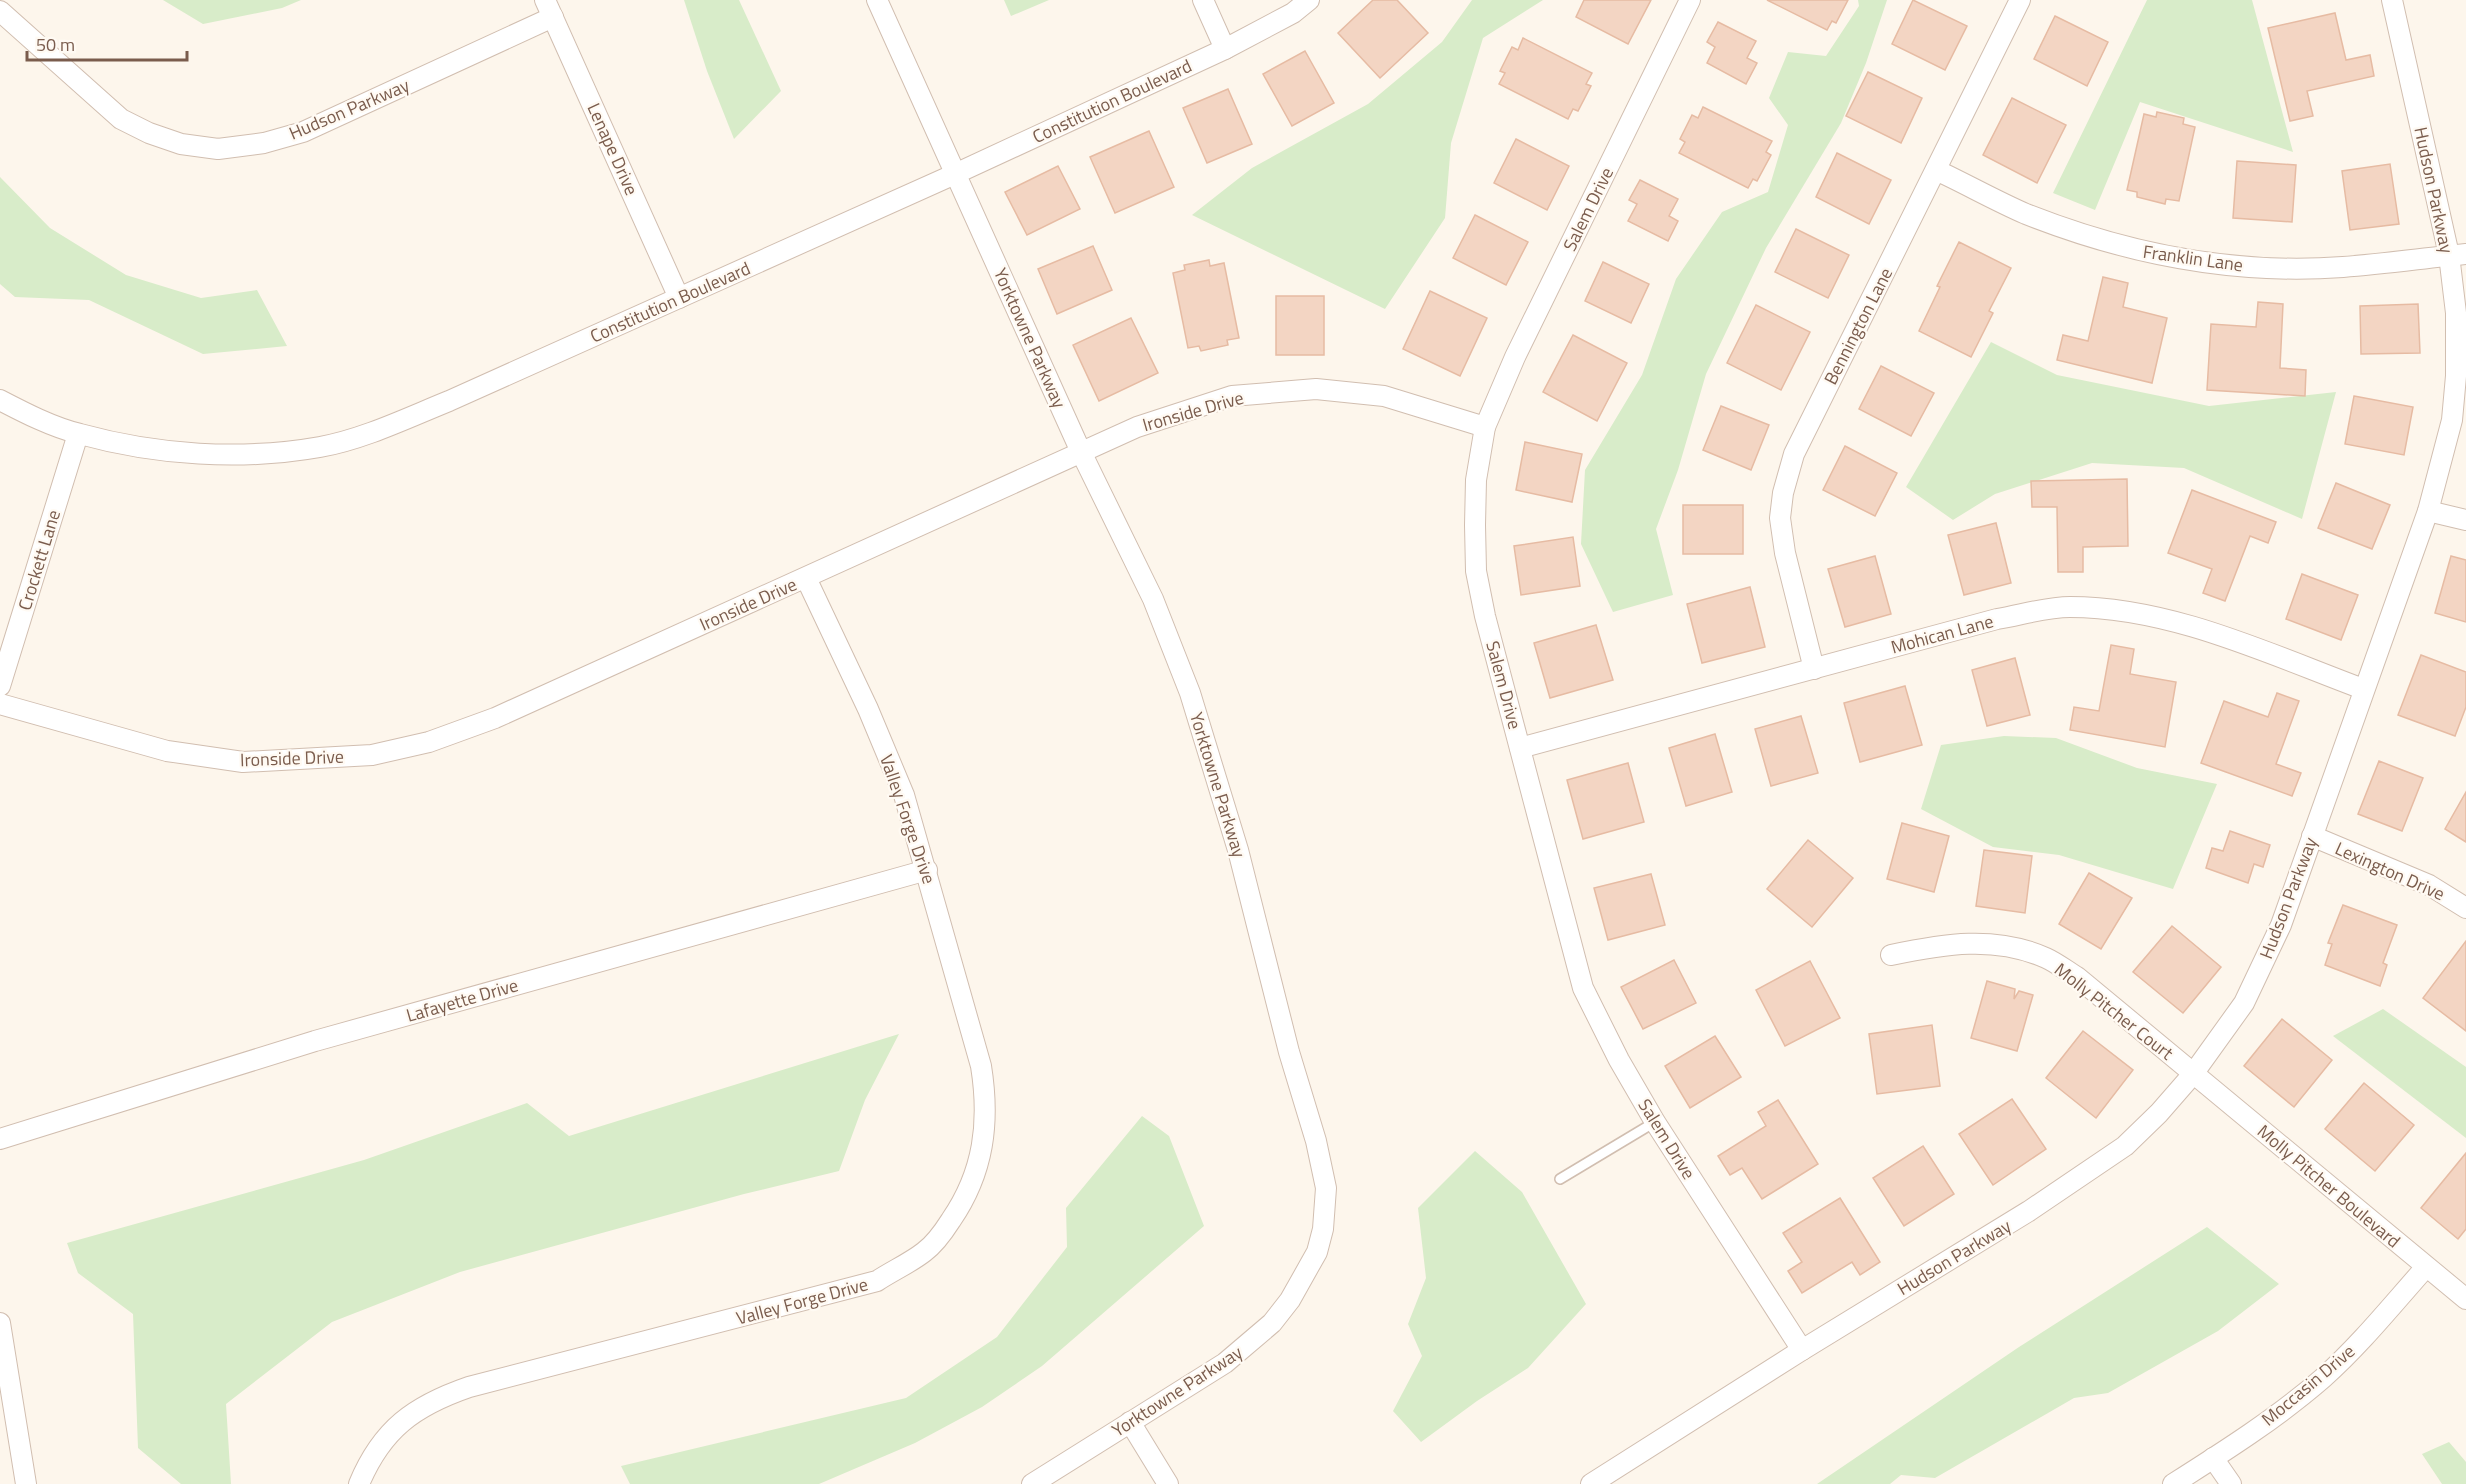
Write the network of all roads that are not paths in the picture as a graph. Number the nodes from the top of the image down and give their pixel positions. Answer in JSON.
{"nodes":[{"id":1,"x":877,"y":0,"type":"edge"},
{"id":2,"x":1203,"y":0,"type":"edge"},
{"id":3,"x":1309,"y":0,"type":"edge"},
{"id":4,"x":1690,"y":0,"type":"edge"},
{"id":5,"x":2020,"y":0,"type":"edge"},
{"id":6,"x":2392,"y":0,"type":"edge"},
{"id":7,"x":549,"y":9,"type":"edge"},
{"id":8,"x":0,"y":11,"type":"edge"},
{"id":9,"x":1225,"y":49,"type":"junction"},
{"id":10,"x":1936,"y":170,"type":"junction"},
{"id":11,"x":955,"y":174,"type":"junction"},
{"id":12,"x":2457,"y":254,"type":"edge"},
{"id":13,"x":679,"y":298,"type":"junction"},
{"id":14,"x":0,"y":400,"type":"edge"},
{"id":15,"x":1485,"y":427,"type":"junction"},
{"id":16,"x":78,"y":434,"type":"junction"},
{"id":17,"x":1082,"y":452,"type":"junction"},
{"id":18,"x":2428,"y":511,"type":"junction"},
{"id":19,"x":2466,"y":520,"type":"edge"},
{"id":20,"x":806,"y":578,"type":"junction"},
{"id":21,"x":1814,"y":669,"type":"junction"},
{"id":22,"x":0,"y":686,"type":"edge"},
{"id":23,"x":2363,"y":689,"type":"junction"},
{"id":24,"x":0,"y":704,"type":"edge"},
{"id":25,"x":1520,"y":748,"type":"junction"},
{"id":26,"x":2312,"y":836,"type":"junction"},
{"id":27,"x":927,"y":870,"type":"junction"},
{"id":28,"x":2466,"y":908,"type":"edge"},
{"id":29,"x":1892,"y":955,"type":"dead end"},
{"id":30,"x":2193,"y":1074,"type":"junction"},
{"id":31,"x":1655,"y":1122,"type":"junction"},
{"id":32,"x":0,"y":1139,"type":"edge"},
{"id":33,"x":1560,"y":1179,"type":"dead end"},
{"id":34,"x":2426,"y":1266,"type":"junction"},
{"id":35,"x":2466,"y":1299,"type":"edge"},
{"id":36,"x":0,"y":1323,"type":"edge"},
{"id":37,"x":1802,"y":1350,"type":"junction"},
{"id":38,"x":1130,"y":1422,"type":"junction"},
{"id":39,"x":2213,"y":1458,"type":"junction"},
{"id":40,"x":26,"y":1484,"type":"edge"},
{"id":41,"x":359,"y":1484,"type":"edge"},
{"id":42,"x":1032,"y":1484,"type":"edge"},
{"id":43,"x":1168,"y":1484,"type":"edge"},
{"id":44,"x":1591,"y":1484,"type":"edge"},
{"id":45,"x":2173,"y":1484,"type":"edge"},
{"id":46,"x":2231,"y":1484,"type":"edge"}],
"edges":[{"from":1,"to":11,"type":"street","name":"Yorktowne Parkway"},
{"from":2,"to":9,"type":"street"},
{"from":3,"to":9,"type":"street","name":"Constitution Boulevard"},
{"from":4,"to":15,"type":"street","name":"Salem Drive"},
{"from":5,"to":10,"type":"street","name":"Bennington Lane"},
{"from":6,"to":12,"type":"street","name":"Hudson Parkway"},
{"from":7,"to":8,"type":"street","name":"Hudson Parkway"},
{"from":7,"to":13,"type":"street","name":"Lenape Drive"},
{"from":9,"to":11,"type":"street","name":"Constitution Boulevard"},
{"from":10,"to":12,"type":"street","name":"Franklin Lane"},
{"from":10,"to":21,"type":"street","name":"Bennington Lane"},
{"from":11,"to":13,"type":"street","name":"Constitution Boulevard"},
{"from":11,"to":17,"type":"street","name":"Yorktowne Parkway"},
{"from":12,"to":18,"type":"street","name":"Hudson Parkway"},
{"from":13,"to":16,"type":"street","name":"Constitution Boulevard"},
{"from":14,"to":16,"type":"street","name":"Constitution Boulevard"},
{"from":15,"to":17,"type":"street","name":"Ironside Drive"},
{"from":15,"to":25,"type":"street","name":"Salem Drive"},
{"from":16,"to":22,"type":"street","name":"Crockett Lane"},
{"from":17,"to":20,"type":"street","name":"Ironside Drive"},
{"from":17,"to":38,"type":"street","name":"Yorktowne Parkway"},
{"from":18,"to":19,"type":"street"},
{"from":18,"to":23,"type":"street","name":"Hudson Parkway"},
{"from":20,"to":24,"type":"street","name":"Ironside Drive"},
{"from":20,"to":27,"type":"street","name":"Valley Forge Drive"},
{"from":21,"to":23,"type":"street","name":"Mohican Lane"},
{"from":21,"to":25,"type":"street","name":"Mohican Lane"},
{"from":23,"to":26,"type":"street","name":"Hudson Parkway"},
{"from":25,"to":31,"type":"street","name":"Salem Drive"},
{"from":26,"to":28,"type":"street","name":"Lexington Drive"},
{"from":26,"to":30,"type":"street","name":"Hudson Parkway"},
{"from":27,"to":32,"type":"street","name":"Lafayette Drive"},
{"from":27,"to":41,"type":"street","name":"Valley Forge Drive"},
{"from":29,"to":30,"type":"street","name":"Molly Pitcher Court"},
{"from":30,"to":34,"type":"street","name":"Molly Pitcher Boulevard"},
{"from":30,"to":37,"type":"street","name":"Hudson Parkway"},
{"from":31,"to":33,"type":"lane"},
{"from":31,"to":37,"type":"street","name":"Salem Drive"},
{"from":34,"to":35,"type":"street","name":"Molly Pitcher Boulevard"},
{"from":34,"to":39,"type":"street","name":"Moccasin Drive"},
{"from":36,"to":40,"type":"street"},
{"from":37,"to":44,"type":"street","name":"Hudson Parkway"},
{"from":38,"to":42,"type":"street","name":"Yorktowne Parkway"},
{"from":38,"to":43,"type":"street"},
{"from":39,"to":45,"type":"street","name":"Moccasin Drive"},
{"from":39,"to":46,"type":"street"}]}
